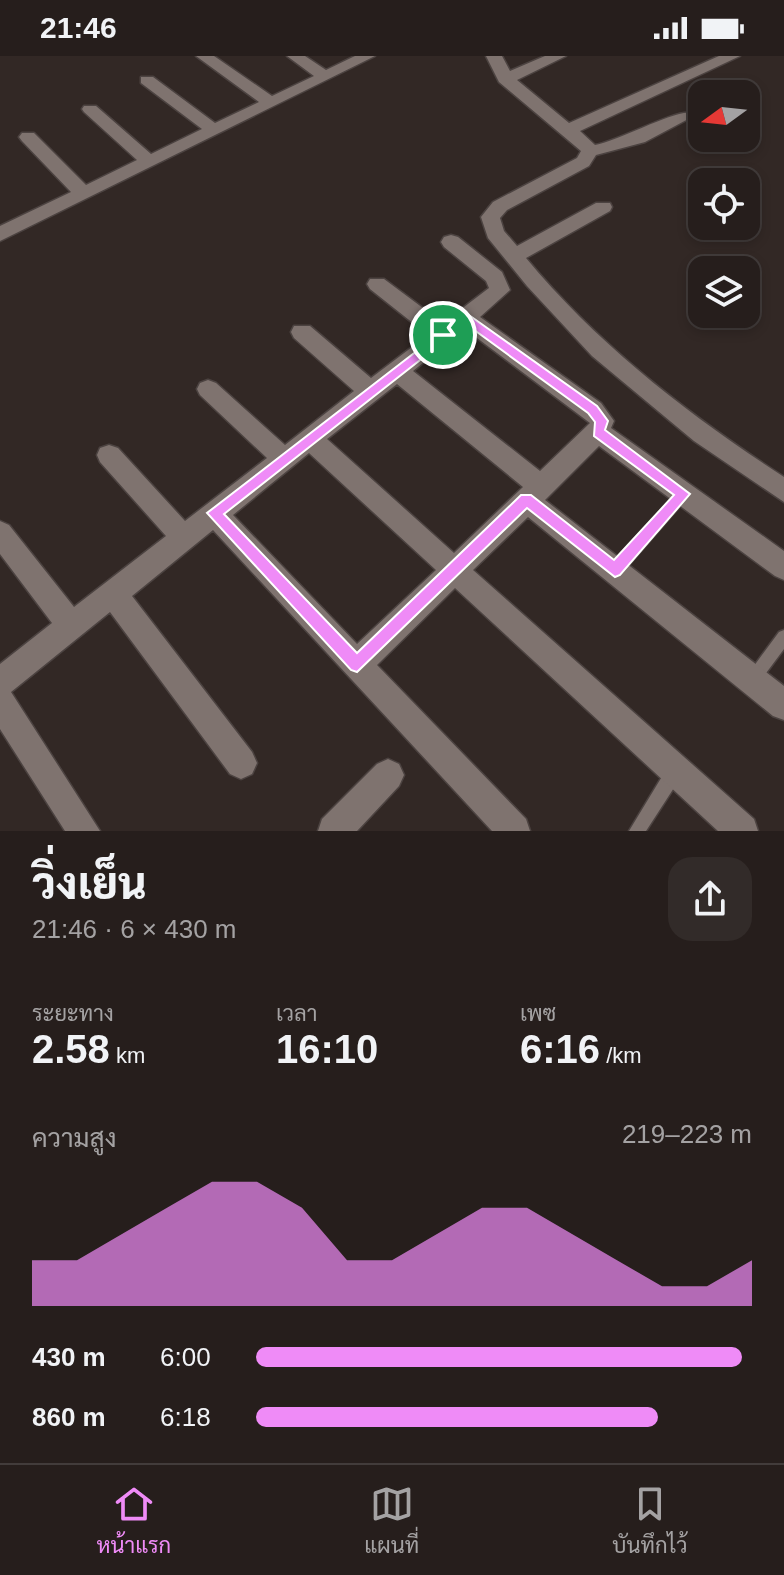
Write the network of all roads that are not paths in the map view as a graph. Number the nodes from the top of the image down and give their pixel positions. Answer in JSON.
{"nodes":[{"id":1,"x":204,"y":56,"type":"edge"},
{"id":2,"x":295,"y":56,"type":"edge"},
{"id":3,"x":367,"y":56,"type":"edge"},
{"id":4,"x":494,"y":56,"type":"edge"},
{"id":5,"x":558,"y":56,"type":"edge"},
{"id":6,"x":732,"y":56,"type":"edge"},
{"id":7,"x":325,"y":76,"type":"junction"},
{"id":8,"x":505,"y":79,"type":"junction"},
{"id":9,"x":147,"y":80,"type":"dead end"},
{"id":10,"x":271,"y":103,"type":"junction"},
{"id":11,"x":90,"y":109,"type":"dead end"},
{"id":12,"x":684,"y":117,"type":"dead end"},
{"id":13,"x":214,"y":130,"type":"junction"},
{"id":14,"x":568,"y":130,"type":"junction"},
{"id":15,"x":28,"y":137,"type":"dead end"},
{"id":16,"x":590,"y":151,"type":"junction"},
{"id":17,"x":149,"y":162,"type":"junction"},
{"id":18,"x":84,"y":194,"type":"junction"},
{"id":19,"x":603,"y":207,"type":"dead end"},
{"id":20,"x":3,"y":228,"type":"edge"},
{"id":21,"x":451,"y":242,"type":"dead end"},
{"id":22,"x":514,"y":256,"type":"junction"},
{"id":23,"x":377,"y":284,"type":"dead end"},
{"id":24,"x":466,"y":318,"type":"junction"},
{"id":25,"x":302,"y":332,"type":"dead end"},
{"id":26,"x":443,"y":335,"type":"junction"},
{"id":27,"x":397,"y":371,"type":"junction"},
{"id":28,"x":208,"y":389,"type":"dead end"},
{"id":29,"x":371,"y":392,"type":"junction"},
{"id":30,"x":598,"y":432,"type":"junction"},
{"id":31,"x":309,"y":438,"type":"junction"},
{"id":32,"x":109,"y":455,"type":"dead end"},
{"id":33,"x":284,"y":459,"type":"junction"},
{"id":34,"x":784,"y":491,"type":"edge"},
{"id":35,"x":533,"y":493,"type":"junction"},
{"id":36,"x":683,"y":494,"type":"junction"},
{"id":37,"x":214,"y":513,"type":"junction"},
{"id":38,"x":0,"y":533,"type":"edge"},
{"id":39,"x":183,"y":537,"type":"junction"},
{"id":40,"x":784,"y":567,"type":"edge"},
{"id":41,"x":615,"y":570,"type":"junction"},
{"id":42,"x":453,"y":572,"type":"junction"},
{"id":43,"x":112,"y":592,"type":"junction"},
{"id":44,"x":71,"y":625,"type":"junction"},
{"id":45,"x":784,"y":637,"type":"edge"},
{"id":46,"x":357,"y":664,"type":"junction"},
{"id":47,"x":753,"y":679,"type":"junction"},
{"id":48,"x":0,"y":682,"type":"edge"},
{"id":49,"x":0,"y":702,"type":"edge"},
{"id":50,"x":784,"y":705,"type":"edge"},
{"id":51,"x":241,"y":763,"type":"dead end"},
{"id":52,"x":675,"y":771,"type":"junction"},
{"id":53,"x":388,"y":775,"type":"dead end"},
{"id":54,"x":84,"y":831,"type":"edge"},
{"id":55,"x":334,"y":831,"type":"edge"},
{"id":56,"x":514,"y":831,"type":"edge"},
{"id":57,"x":637,"y":831,"type":"edge"},
{"id":58,"x":742,"y":831,"type":"edge"}],
"edges":[{"from":1,"to":10,"type":"street"},
{"from":2,"to":7,"type":"street"},
{"from":3,"to":7,"type":"street"},
{"from":4,"to":8,"type":"street"},
{"from":5,"to":8,"type":"street"},
{"from":6,"to":14,"type":"street"},
{"from":7,"to":10,"type":"street"},
{"from":8,"to":14,"type":"street"},
{"from":9,"to":13,"type":"street"},
{"from":10,"to":13,"type":"street"},
{"from":11,"to":17,"type":"street"},
{"from":12,"to":16,"type":"street"},
{"from":13,"to":17,"type":"street"},
{"from":14,"to":16,"type":"street"},
{"from":15,"to":18,"type":"street"},
{"from":16,"to":22,"type":"street"},
{"from":17,"to":18,"type":"street"},
{"from":18,"to":20,"type":"street"},
{"from":19,"to":22,"type":"street"},
{"from":21,"to":24,"type":"street"},
{"from":22,"to":34,"type":"street"},
{"from":23,"to":26,"type":"street"},
{"from":24,"to":26,"type":"street"},
{"from":24,"to":30,"type":"street"},
{"from":25,"to":29,"type":"street"},
{"from":26,"to":27,"type":"street"},
{"from":27,"to":29,"type":"street"},
{"from":27,"to":35,"type":"street"},
{"from":28,"to":33,"type":"street"},
{"from":29,"to":31,"type":"street"},
{"from":30,"to":35,"type":"street"},
{"from":30,"to":36,"type":"street"},
{"from":31,"to":33,"type":"street"},
{"from":31,"to":42,"type":"street"},
{"from":32,"to":39,"type":"street"},
{"from":33,"to":37,"type":"street"},
{"from":35,"to":41,"type":"street"},
{"from":35,"to":42,"type":"street"},
{"from":36,"to":40,"type":"street"},
{"from":36,"to":41,"type":"lane"},
{"from":37,"to":39,"type":"street"},
{"from":37,"to":46,"type":"street"},
{"from":38,"to":44,"type":"street"},
{"from":39,"to":43,"type":"street"},
{"from":41,"to":47,"type":"street"},
{"from":42,"to":46,"type":"street"},
{"from":42,"to":52,"type":"street"},
{"from":43,"to":44,"type":"street"},
{"from":43,"to":51,"type":"street"},
{"from":44,"to":48,"type":"street"},
{"from":45,"to":47,"type":"lane"},
{"from":46,"to":56,"type":"street"},
{"from":47,"to":50,"type":"street"},
{"from":49,"to":54,"type":"street"},
{"from":52,"to":57,"type":"lane"},
{"from":52,"to":58,"type":"street"},
{"from":53,"to":55,"type":"street"}]}
